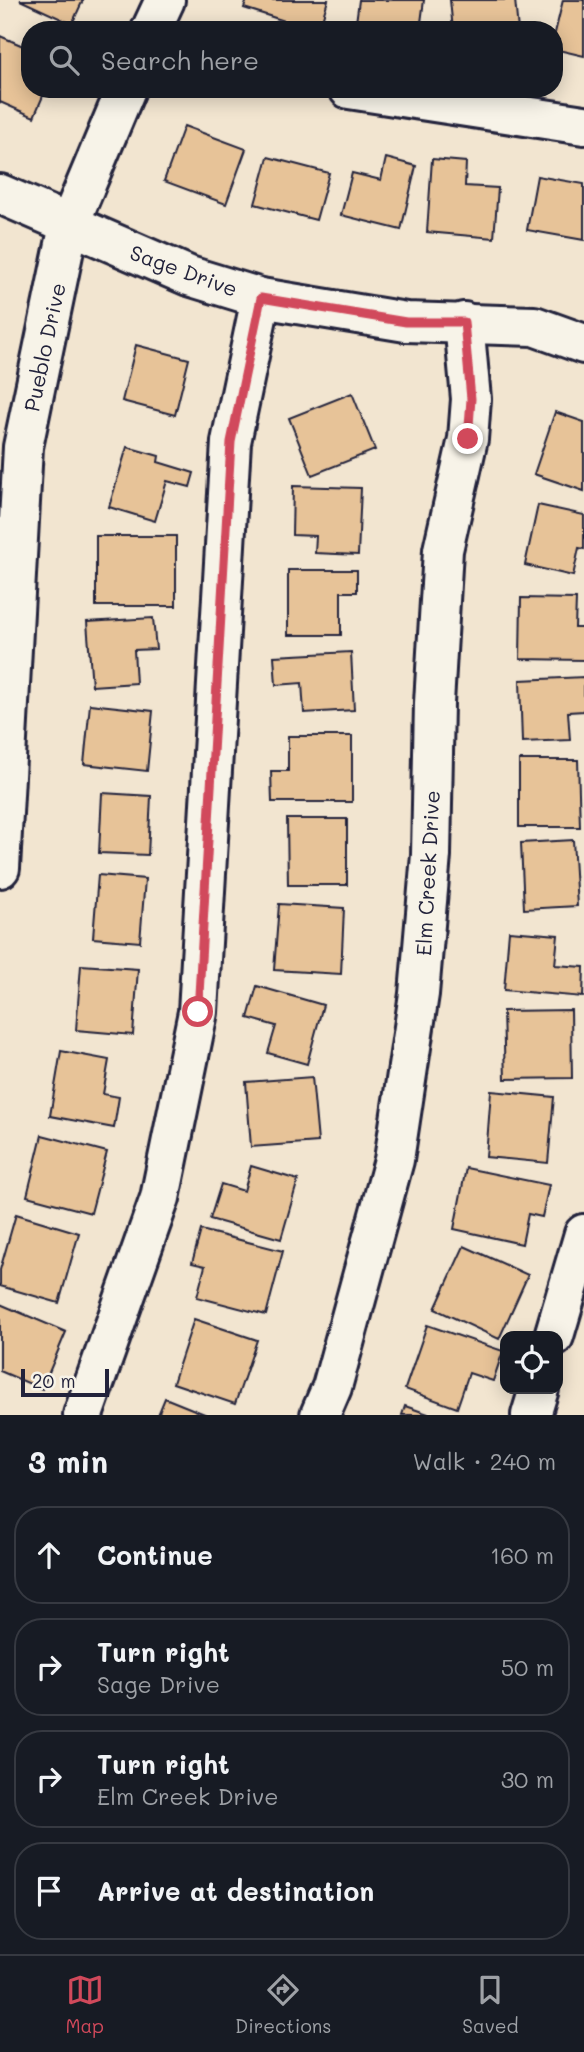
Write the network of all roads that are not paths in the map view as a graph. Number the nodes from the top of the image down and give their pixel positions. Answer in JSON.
{"nodes":[{"id":1,"x":122,"y":98,"type":"edge"},
{"id":2,"x":408,"y":98,"type":"edge"},
{"id":3,"x":584,"y":125,"type":"edge"},
{"id":4,"x":0,"y":194,"type":"edge"},
{"id":5,"x":69,"y":225,"type":"junction"},
{"id":6,"x":261,"y":298,"type":"junction"},
{"id":7,"x":464,"y":322,"type":"junction"},
{"id":8,"x":584,"y":344,"type":"edge"},
{"id":9,"x":15,"y":407,"type":"edge"},
{"id":10,"x":5,"y":647,"type":"edge"},
{"id":11,"x":0,"y":868,"type":"edge"},
{"id":12,"x":584,"y":1234,"type":"edge"},
{"id":13,"x":555,"y":1331,"type":"edge"},
{"id":14,"x":537,"y":1394,"type":"edge"},
{"id":15,"x":83,"y":1415,"type":"edge"},
{"id":16,"x":320,"y":1415,"type":"edge"},
{"id":17,"x":531,"y":1415,"type":"edge"}],
"edges":[{"from":1,"to":5,"type":"street","name":"Pueblo Drive"},
{"from":2,"to":3,"type":"street"},
{"from":4,"to":5,"type":"street","name":"Sage Drive"},
{"from":5,"to":6,"type":"street","name":"Sage Drive"},
{"from":5,"to":9,"type":"street","name":"Pueblo Drive"},
{"from":6,"to":7,"type":"street","name":"Sage Drive"},
{"from":6,"to":15,"type":"street"},
{"from":7,"to":8,"type":"street","name":"Sage Drive"},
{"from":7,"to":16,"type":"street","name":"Elm Creek Drive"},
{"from":9,"to":10,"type":"street","name":"Pueblo Drive"},
{"from":10,"to":11,"type":"street","name":"Pueblo Drive"},
{"from":12,"to":13,"type":"street"},
{"from":14,"to":17,"type":"street"}]}
